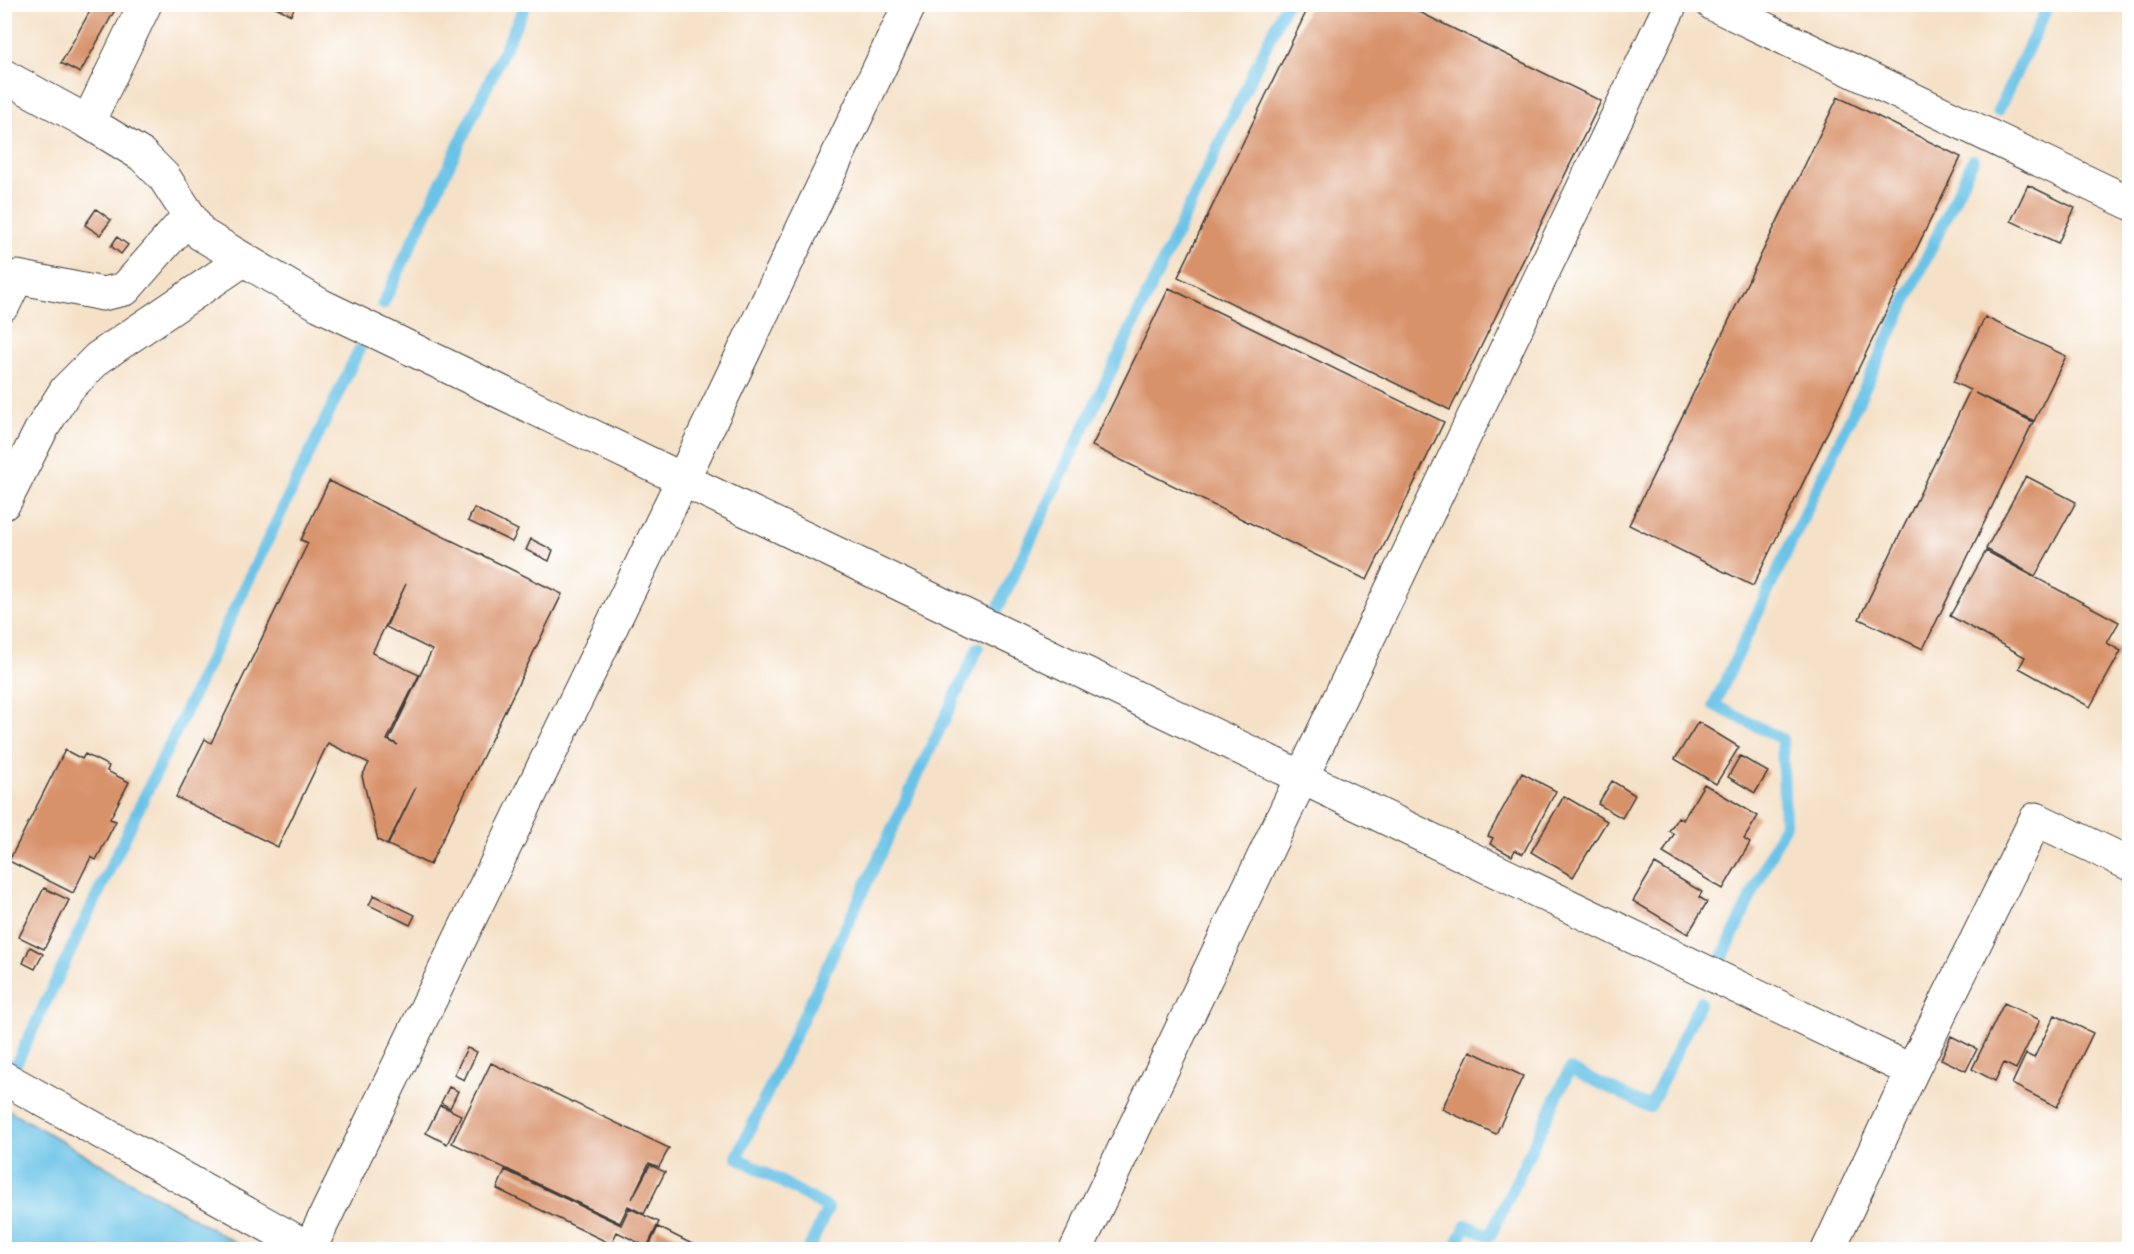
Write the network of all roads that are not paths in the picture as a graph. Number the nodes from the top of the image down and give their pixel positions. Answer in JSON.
{"nodes":[{"id":1,"x":145,"y":4,"type":"edge"},
{"id":2,"x":910,"y":4,"type":"edge"},
{"id":3,"x":1671,"y":4,"type":"edge"},
{"id":4,"x":1713,"y":4,"type":"edge"},
{"id":5,"x":4,"y":76,"type":"edge"},
{"id":6,"x":88,"y":122,"type":"junction"},
{"id":7,"x":2130,"y":203,"type":"edge"},
{"id":8,"x":189,"y":216,"type":"junction"},
{"id":9,"x":243,"y":260,"type":"junction"},
{"id":10,"x":4,"y":304,"type":"edge"},
{"id":11,"x":682,"y":481,"type":"junction"},
{"id":12,"x":4,"y":503,"type":"edge"},
{"id":13,"x":1302,"y":778,"type":"junction"},
{"id":14,"x":2130,"y":864,"type":"edge"},
{"id":15,"x":1912,"y":1071,"type":"junction"},
{"id":16,"x":4,"y":1078,"type":"edge"},
{"id":17,"x":310,"y":1249,"type":"edge"},
{"id":18,"x":1076,"y":1250,"type":"edge"},
{"id":19,"x":1828,"y":1250,"type":"edge"}],
"edges":[{"from":1,"to":6,"type":"street"},
{"from":2,"to":11,"type":"street"},
{"from":3,"to":13,"type":"street"},
{"from":4,"to":7,"type":"street"},
{"from":5,"to":6,"type":"street"},
{"from":6,"to":8,"type":"street"},
{"from":8,"to":9,"type":"street"},
{"from":8,"to":10,"type":"street"},
{"from":9,"to":11,"type":"street"},
{"from":9,"to":12,"type":"street"},
{"from":11,"to":13,"type":"street"},
{"from":11,"to":17,"type":"street"},
{"from":13,"to":15,"type":"street"},
{"from":13,"to":18,"type":"street"},
{"from":14,"to":15,"type":"street"},
{"from":15,"to":19,"type":"street"},
{"from":16,"to":17,"type":"street"}]}
